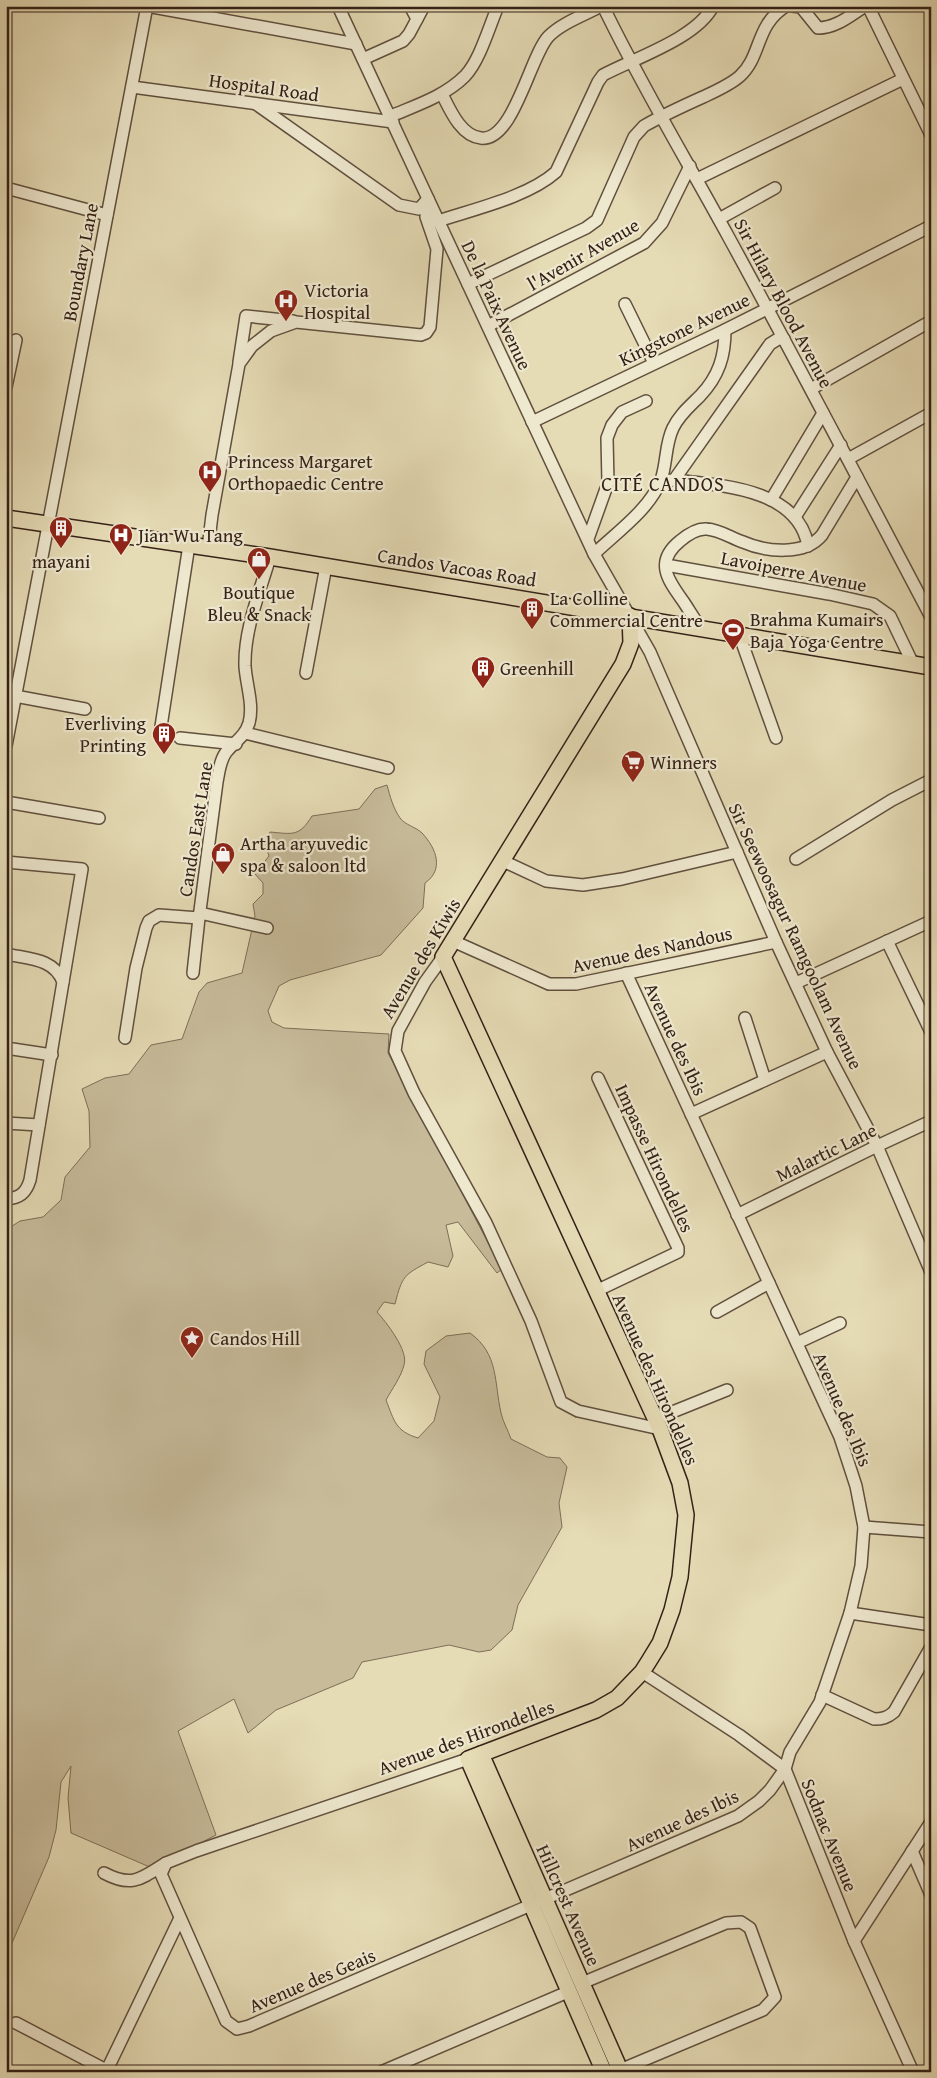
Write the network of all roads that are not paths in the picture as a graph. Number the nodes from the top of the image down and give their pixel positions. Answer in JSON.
{"nodes":[{"id":1,"x":147,"y":6,"type":"edge"},
{"id":2,"x":338,"y":6,"type":"edge"},
{"id":3,"x":410,"y":6,"type":"edge"},
{"id":4,"x":424,"y":6,"type":"edge"},
{"id":5,"x":498,"y":6,"type":"edge"},
{"id":6,"x":602,"y":6,"type":"edge"},
{"id":7,"x":713,"y":6,"type":"edge"},
{"id":8,"x":786,"y":6,"type":"edge"},
{"id":9,"x":792,"y":6,"type":"edge"},
{"id":10,"x":867,"y":6,"type":"edge"},
{"id":11,"x":417,"y":19,"type":"junction"},
{"id":12,"x":356,"y":44,"type":"junction"},
{"id":13,"x":363,"y":60,"type":"junction"},
{"id":14,"x":630,"y":62,"type":"junction"},
{"id":15,"x":903,"y":79,"type":"junction"},
{"id":16,"x":132,"y":87,"type":"junction"},
{"id":17,"x":442,"y":94,"type":"junction"},
{"id":18,"x":254,"y":102,"type":"junction"},
{"id":19,"x":660,"y":117,"type":"junction"},
{"id":20,"x":392,"y":119,"type":"junction"},
{"id":21,"x":931,"y":134,"type":"edge"},
{"id":22,"x":690,"y":166,"type":"junction"},
{"id":23,"x":697,"y":179,"type":"junction"},
{"id":24,"x":6,"y":188,"type":"edge"},
{"id":25,"x":775,"y":188,"type":"dead end"},
{"id":26,"x":428,"y":199,"type":"junction"},
{"id":27,"x":107,"y":215,"type":"junction"},
{"id":28,"x":719,"y":219,"type":"junction"},
{"id":29,"x":438,"y":221,"type":"junction"},
{"id":30,"x":931,"y":226,"type":"edge"},
{"id":31,"x":468,"y":284,"type":"junction"},
{"id":32,"x":625,"y":304,"type":"dead end"},
{"id":33,"x":767,"y":308,"type":"junction"},
{"id":34,"x":931,"y":321,"type":"edge"},
{"id":35,"x":296,"y":322,"type":"junction"},
{"id":36,"x":488,"y":326,"type":"junction"},
{"id":37,"x":724,"y":330,"type":"junction"},
{"id":38,"x":16,"y":340,"type":"dead end"},
{"id":39,"x":784,"y":340,"type":"junction"},
{"id":40,"x":654,"y":363,"type":"junction"},
{"id":41,"x":239,"y":364,"type":"junction"},
{"id":42,"x":6,"y":387,"type":"edge"},
{"id":43,"x":811,"y":389,"type":"junction"},
{"id":44,"x":646,"y":401,"type":"dead end"},
{"id":45,"x":823,"y":413,"type":"junction"},
{"id":46,"x":931,"y":413,"type":"edge"},
{"id":47,"x":532,"y":422,"type":"junction"},
{"id":48,"x":841,"y":445,"type":"junction"},
{"id":49,"x":848,"y":459,"type":"junction"},
{"id":50,"x":857,"y":476,"type":"junction"},
{"id":51,"x":674,"y":480,"type":"junction"},
{"id":52,"x":660,"y":481,"type":"junction"},
{"id":53,"x":771,"y":500,"type":"junction"},
{"id":54,"x":795,"y":517,"type":"junction"},
{"id":55,"x":6,"y":518,"type":"edge"},
{"id":56,"x":47,"y":524,"type":"junction"},
{"id":57,"x":588,"y":539,"type":"junction"},
{"id":58,"x":189,"y":545,"type":"junction"},
{"id":59,"x":808,"y":546,"type":"junction"},
{"id":60,"x":208,"y":548,"type":"junction"},
{"id":61,"x":594,"y":554,"type":"junction"},
{"id":62,"x":270,"y":557,"type":"junction"},
{"id":63,"x":666,"y":565,"type":"junction"},
{"id":64,"x":326,"y":566,"type":"junction"},
{"id":65,"x":630,"y":616,"type":"junction"},
{"id":66,"x":931,"y":617,"type":"edge"},
{"id":67,"x":702,"y":630,"type":"junction"},
{"id":68,"x":740,"y":637,"type":"junction"},
{"id":69,"x":913,"y":664,"type":"junction"},
{"id":70,"x":931,"y":667,"type":"edge"},
{"id":71,"x":306,"y":673,"type":"dead end"},
{"id":72,"x":15,"y":696,"type":"junction"},
{"id":73,"x":85,"y":708,"type":"dead end"},
{"id":74,"x":160,"y":733,"type":"dead end"},
{"id":75,"x":245,"y":733,"type":"junction"},
{"id":76,"x":180,"y":738,"type":"dead end"},
{"id":77,"x":776,"y":738,"type":"dead end"},
{"id":78,"x":236,"y":744,"type":"junction"},
{"id":79,"x":6,"y":746,"type":"edge"},
{"id":80,"x":388,"y":768,"type":"dead end"},
{"id":81,"x":931,"y":780,"type":"edge"},
{"id":82,"x":6,"y":802,"type":"edge"},
{"id":83,"x":99,"y":818,"type":"dead end"},
{"id":84,"x":737,"y":852,"type":"junction"},
{"id":85,"x":796,"y":859,"type":"dead end"},
{"id":86,"x":500,"y":860,"type":"junction"},
{"id":87,"x":6,"y":862,"type":"edge"},
{"id":88,"x":200,"y":916,"type":"junction"},
{"id":89,"x":931,"y":921,"type":"edge"},
{"id":90,"x":267,"y":928,"type":"dead end"},
{"id":91,"x":453,"y":941,"type":"junction"},
{"id":92,"x":776,"y":942,"type":"junction"},
{"id":93,"x":887,"y":942,"type":"junction"},
{"id":94,"x":6,"y":954,"type":"edge"},
{"id":95,"x":443,"y":957,"type":"junction"},
{"id":96,"x":193,"y":973,"type":"dead end"},
{"id":97,"x":626,"y":973,"type":"junction"},
{"id":98,"x":63,"y":982,"type":"junction"},
{"id":99,"x":796,"y":983,"type":"junction"},
{"id":100,"x":745,"y":1018,"type":"dead end"},
{"id":101,"x":931,"y":1032,"type":"edge"},
{"id":102,"x":125,"y":1038,"type":"dead end"},
{"id":103,"x":6,"y":1048,"type":"edge"},
{"id":104,"x":827,"y":1052,"type":"junction"},
{"id":105,"x":52,"y":1055,"type":"junction"},
{"id":106,"x":598,"y":1078,"type":"dead end"},
{"id":107,"x":765,"y":1080,"type":"junction"},
{"id":108,"x":691,"y":1114,"type":"junction"},
{"id":109,"x":931,"y":1121,"type":"edge"},
{"id":110,"x":6,"y":1123,"type":"edge"},
{"id":111,"x":39,"y":1125,"type":"junction"},
{"id":112,"x":876,"y":1146,"type":"junction"},
{"id":113,"x":6,"y":1199,"type":"edge"},
{"id":114,"x":737,"y":1215,"type":"junction"},
{"id":115,"x":931,"y":1272,"type":"edge"},
{"id":116,"x":769,"y":1283,"type":"junction"},
{"id":117,"x":596,"y":1291,"type":"junction"},
{"id":118,"x":717,"y":1312,"type":"dead end"},
{"id":119,"x":840,"y":1323,"type":"dead end"},
{"id":120,"x":797,"y":1343,"type":"junction"},
{"id":121,"x":727,"y":1390,"type":"dead end"},
{"id":122,"x":657,"y":1424,"type":"junction"},
{"id":123,"x":864,"y":1526,"type":"junction"},
{"id":124,"x":931,"y":1532,"type":"edge"},
{"id":125,"x":850,"y":1613,"type":"junction"},
{"id":126,"x":931,"y":1625,"type":"edge"},
{"id":127,"x":931,"y":1646,"type":"edge"},
{"id":128,"x":642,"y":1672,"type":"junction"},
{"id":129,"x":822,"y":1695,"type":"junction"},
{"id":130,"x":475,"y":1757,"type":"junction"},
{"id":131,"x":785,"y":1769,"type":"junction"},
{"id":132,"x":931,"y":1822,"type":"edge"},
{"id":133,"x":912,"y":1852,"type":"junction"},
{"id":134,"x":163,"y":1869,"type":"junction"},
{"id":135,"x":104,"y":1872,"type":"dead end"},
{"id":136,"x":931,"y":1895,"type":"edge"},
{"id":137,"x":539,"y":1902,"type":"junction"},
{"id":138,"x":180,"y":1918,"type":"junction"},
{"id":139,"x":854,"y":1941,"type":"junction"},
{"id":140,"x":576,"y":1987,"type":"junction"},
{"id":141,"x":16,"y":2023,"type":"dead end"},
{"id":142,"x":106,"y":2071,"type":"edge"},
{"id":143,"x":620,"y":2071,"type":"edge"},
{"id":144,"x":381,"y":2072,"type":"edge"},
{"id":145,"x":604,"y":2072,"type":"edge"},
{"id":146,"x":913,"y":2072,"type":"edge"}],
"edges":[{"from":1,"to":12,"type":"street"},
{"from":1,"to":16,"type":"street","name":"Boundary Lane"},
{"from":2,"to":12,"type":"street","name":"De la Paix Avenue"},
{"from":3,"to":11,"type":"street"},
{"from":4,"to":11,"type":"street"},
{"from":5,"to":17,"type":"street"},
{"from":6,"to":14,"type":"street","name":"Sir Hilary Blood Avenue"},
{"from":6,"to":17,"type":"street"},
{"from":7,"to":14,"type":"street"},
{"from":8,"to":19,"type":"street"},
{"from":9,"to":10,"type":"street"},
{"from":10,"to":15,"type":"street"},
{"from":11,"to":13,"type":"street"},
{"from":12,"to":13,"type":"street","name":"De la Paix Avenue"},
{"from":13,"to":20,"type":"street","name":"De la Paix Avenue"},
{"from":14,"to":19,"type":"street","name":"Sir Hilary Blood Avenue"},
{"from":14,"to":29,"type":"street"},
{"from":15,"to":21,"type":"street"},
{"from":15,"to":23,"type":"street"},
{"from":16,"to":18,"type":"street","name":"Hospital Road"},
{"from":16,"to":27,"type":"street","name":"Boundary Lane"},
{"from":17,"to":20,"type":"street"},
{"from":18,"to":20,"type":"street","name":"Hospital Road"},
{"from":18,"to":26,"type":"street"},
{"from":19,"to":22,"type":"street","name":"Sir Hilary Blood Avenue"},
{"from":19,"to":31,"type":"street"},
{"from":20,"to":26,"type":"street","name":"De la Paix Avenue"},
{"from":22,"to":23,"type":"street","name":"Sir Hilary Blood Avenue"},
{"from":22,"to":36,"type":"street","name":"l'Avenir Avenue"},
{"from":23,"to":28,"type":"street","name":"Sir Hilary Blood Avenue"},
{"from":24,"to":27,"type":"street"},
{"from":25,"to":28,"type":"street"},
{"from":26,"to":29,"type":"street","name":"De la Paix Avenue"},
{"from":26,"to":35,"type":"street"},
{"from":27,"to":56,"type":"street","name":"Boundary Lane"},
{"from":28,"to":33,"type":"street","name":"Sir Hilary Blood Avenue"},
{"from":29,"to":31,"type":"street","name":"De la Paix Avenue"},
{"from":30,"to":33,"type":"street","name":"Kingstone Avenue"},
{"from":31,"to":36,"type":"street","name":"De la Paix Avenue"},
{"from":32,"to":40,"type":"street"},
{"from":33,"to":37,"type":"street","name":"Kingstone Avenue"},
{"from":33,"to":39,"type":"street","name":"Sir Hilary Blood Avenue"},
{"from":34,"to":43,"type":"street"},
{"from":35,"to":41,"type":"street"},
{"from":35,"to":41,"type":"street"},
{"from":36,"to":47,"type":"street","name":"De la Paix Avenue"},
{"from":37,"to":40,"type":"street","name":"Kingstone Avenue"},
{"from":37,"to":52,"type":"street"},
{"from":38,"to":42,"type":"street"},
{"from":39,"to":43,"type":"street","name":"Sir Hilary Blood Avenue"},
{"from":39,"to":51,"type":"street"},
{"from":40,"to":47,"type":"street","name":"Kingstone Avenue"},
{"from":41,"to":60,"type":"street"},
{"from":43,"to":45,"type":"street","name":"Sir Hilary Blood Avenue"},
{"from":44,"to":57,"type":"street"},
{"from":45,"to":48,"type":"street","name":"Sir Hilary Blood Avenue"},
{"from":45,"to":53,"type":"street"},
{"from":46,"to":49,"type":"street"},
{"from":47,"to":57,"type":"street","name":"De la Paix Avenue"},
{"from":48,"to":49,"type":"street","name":"Sir Hilary Blood Avenue"},
{"from":48,"to":54,"type":"street"},
{"from":49,"to":50,"type":"street","name":"Sir Hilary Blood Avenue"},
{"from":50,"to":59,"type":"street"},
{"from":50,"to":66,"type":"street","name":"Sir Hilary Blood Avenue"},
{"from":51,"to":52,"type":"street"},
{"from":51,"to":53,"type":"street"},
{"from":52,"to":61,"type":"street"},
{"from":53,"to":54,"type":"street"},
{"from":54,"to":59,"type":"street"},
{"from":55,"to":56,"type":"main road","name":"Candos Vacoas Road"},
{"from":56,"to":58,"type":"main road","name":"Candos Vacoas Road"},
{"from":56,"to":72,"type":"street","name":"Boundary Lane"},
{"from":57,"to":61,"type":"street","name":"De la Paix Avenue"},
{"from":58,"to":60,"type":"main road","name":"Candos Vacoas Road"},
{"from":58,"to":74,"type":"street"},
{"from":59,"to":63,"type":"street"},
{"from":60,"to":62,"type":"main road","name":"Candos Vacoas Road"},
{"from":61,"to":65,"type":"street","name":"De la Paix Avenue"},
{"from":62,"to":64,"type":"main road","name":"Candos Vacoas Road"},
{"from":62,"to":75,"type":"street","name":"Candos East Lane"},
{"from":63,"to":67,"type":"street"},
{"from":63,"to":69,"type":"street","name":"Lavoiperre Avenue"},
{"from":64,"to":65,"type":"main road","name":"Candos Vacoas Road"},
{"from":64,"to":71,"type":"street"},
{"from":65,"to":67,"type":"main road","name":"Candos Vacoas Road"},
{"from":65,"to":84,"type":"street","name":"Sir Seewoosagur Ramgoolam Avenue"},
{"from":65,"to":86,"type":"main road","name":"Avenue des Kiwis"},
{"from":67,"to":68,"type":"main road","name":"Candos Vacoas Road"},
{"from":68,"to":69,"type":"main road","name":"Candos Vacoas Road"},
{"from":68,"to":77,"type":"street"},
{"from":69,"to":70,"type":"main road","name":"Candos Vacoas Road"},
{"from":72,"to":73,"type":"street"},
{"from":72,"to":79,"type":"street","name":"Boundary Lane"},
{"from":75,"to":78,"type":"street","name":"Candos East Lane"},
{"from":75,"to":80,"type":"street"},
{"from":76,"to":78,"type":"street"},
{"from":78,"to":88,"type":"street","name":"Candos East Lane"},
{"from":81,"to":85,"type":"street"},
{"from":82,"to":83,"type":"street"},
{"from":84,"to":86,"type":"street"},
{"from":84,"to":92,"type":"street","name":"Sir Seewoosagur Ramgoolam Avenue"},
{"from":86,"to":91,"type":"main road","name":"Avenue des Kiwis"},
{"from":87,"to":98,"type":"street"},
{"from":88,"to":90,"type":"street"},
{"from":88,"to":96,"type":"street"},
{"from":88,"to":102,"type":"street","name":"Candos East Lane"},
{"from":89,"to":93,"type":"street"},
{"from":91,"to":95,"type":"main road","name":"Avenue des Kiwis"},
{"from":91,"to":97,"type":"street","name":"Avenue des Nandous"},
{"from":92,"to":97,"type":"street","name":"Avenue des Nandous"},
{"from":92,"to":99,"type":"street","name":"Sir Seewoosagur Ramgoolam Avenue"},
{"from":93,"to":99,"type":"street"},
{"from":93,"to":101,"type":"street"},
{"from":94,"to":98,"type":"street"},
{"from":95,"to":117,"type":"main road","name":"Avenue des Hirondelles"},
{"from":95,"to":122,"type":"street","name":"Avenue des Kiwis"},
{"from":97,"to":108,"type":"street","name":"Avenue des Ibis"},
{"from":98,"to":105,"type":"street"},
{"from":99,"to":104,"type":"street","name":"Sir Seewoosagur Ramgoolam Avenue"},
{"from":100,"to":107,"type":"street"},
{"from":103,"to":105,"type":"street"},
{"from":104,"to":107,"type":"street"},
{"from":104,"to":112,"type":"street","name":"Sir Seewoosagur Ramgoolam Avenue"},
{"from":105,"to":111,"type":"street"},
{"from":106,"to":117,"type":"street","name":"Impasse Hirondelles"},
{"from":107,"to":108,"type":"street"},
{"from":108,"to":114,"type":"street","name":"Avenue des Ibis"},
{"from":109,"to":112,"type":"street","name":"Malartic Lane"},
{"from":110,"to":111,"type":"street"},
{"from":111,"to":113,"type":"street"},
{"from":112,"to":114,"type":"street","name":"Malartic Lane"},
{"from":112,"to":115,"type":"street","name":"Sir Seewoosagur Ramgoolam Avenue"},
{"from":114,"to":116,"type":"street","name":"Avenue des Ibis"},
{"from":116,"to":118,"type":"street"},
{"from":116,"to":120,"type":"street","name":"Avenue des Ibis"},
{"from":117,"to":122,"type":"main road","name":"Avenue des Hirondelles"},
{"from":119,"to":120,"type":"street"},
{"from":120,"to":123,"type":"street","name":"Avenue des Ibis"},
{"from":121,"to":122,"type":"street"},
{"from":122,"to":128,"type":"main road","name":"Avenue des Hirondelles"},
{"from":123,"to":124,"type":"street"},
{"from":123,"to":125,"type":"street","name":"Avenue des Ibis"},
{"from":125,"to":126,"type":"street"},
{"from":125,"to":129,"type":"street","name":"Avenue des Ibis"},
{"from":127,"to":129,"type":"street"},
{"from":128,"to":130,"type":"main road","name":"Avenue des Hirondelles"},
{"from":128,"to":131,"type":"street","name":"Sodnac Avenue"},
{"from":129,"to":131,"type":"street","name":"Avenue des Ibis"},
{"from":130,"to":134,"type":"street","name":"Avenue des Hirondelles"},
{"from":130,"to":137,"type":"main road","name":"Hillcrest Avenue"},
{"from":131,"to":137,"type":"street","name":"Avenue des Ibis"},
{"from":131,"to":139,"type":"street","name":"Sodnac Avenue"},
{"from":132,"to":133,"type":"street"},
{"from":133,"to":136,"type":"street"},
{"from":133,"to":139,"type":"street"},
{"from":134,"to":135,"type":"street","name":"Avenue des Hirondelles"},
{"from":134,"to":138,"type":"street","name":"Avenue des Geais"},
{"from":137,"to":138,"type":"street","name":"Avenue des Geais"},
{"from":137,"to":140,"type":"main road","name":"Hillcrest Avenue"},
{"from":138,"to":142,"type":"street"},
{"from":139,"to":146,"type":"street","name":"Sodnac Avenue"},
{"from":140,"to":143,"type":"main road","name":"Hillcrest Avenue"},
{"from":140,"to":143,"type":"street"},
{"from":140,"to":144,"type":"street"},
{"from":140,"to":145,"type":"main road","name":"Hillcrest Avenue"},
{"from":141,"to":142,"type":"street"}]}
